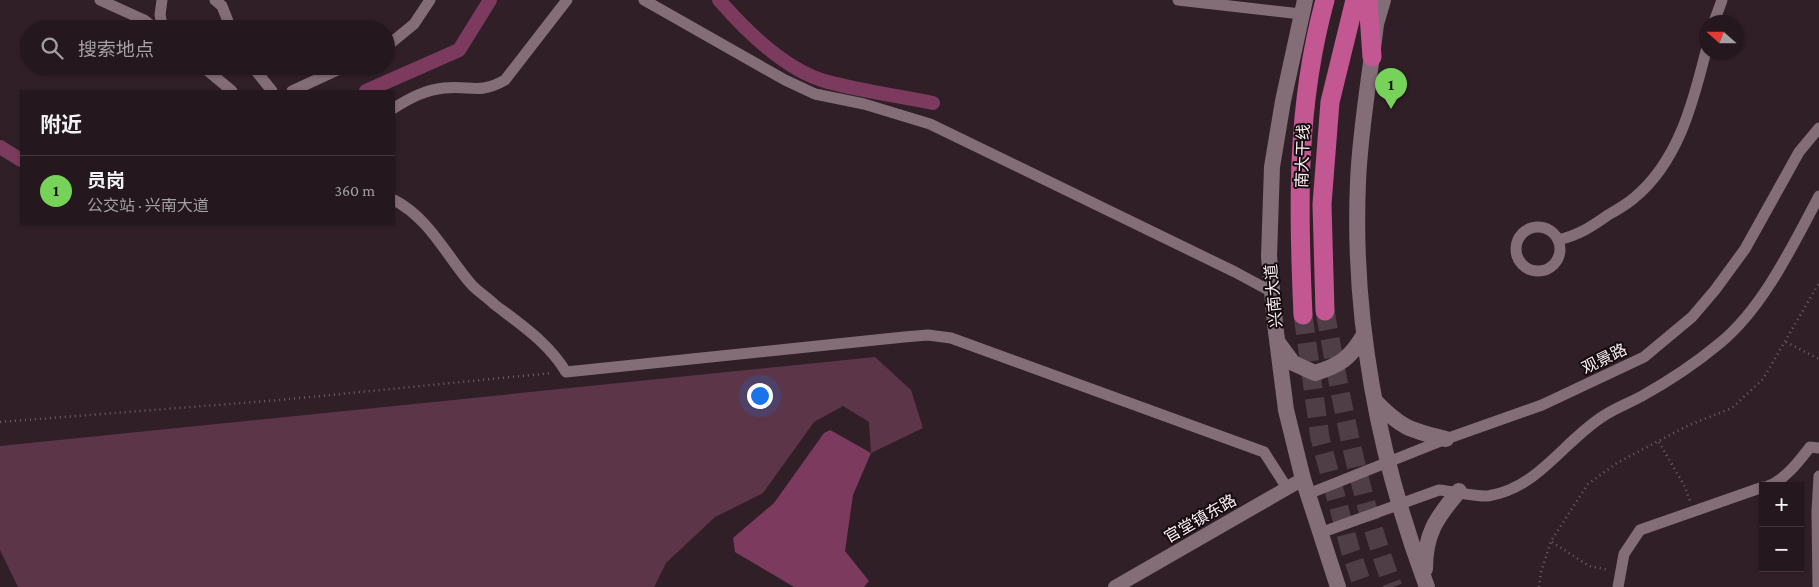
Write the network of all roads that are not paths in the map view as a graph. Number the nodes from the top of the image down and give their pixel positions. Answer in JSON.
{"nodes":[{"id":1,"x":100,"y":0,"type":"edge"},
{"id":2,"x":162,"y":0,"type":"edge"},
{"id":3,"x":214,"y":0,"type":"edge"},
{"id":4,"x":430,"y":0,"type":"edge"},
{"id":5,"x":566,"y":0,"type":"edge"},
{"id":6,"x":644,"y":0,"type":"edge"},
{"id":7,"x":1178,"y":0,"type":"edge"},
{"id":8,"x":1325,"y":0,"type":"edge"},
{"id":9,"x":1355,"y":0,"type":"edge"},
{"id":10,"x":1368,"y":0,"type":"edge"},
{"id":11,"x":1383,"y":0,"type":"edge"},
{"id":12,"x":1722,"y":0,"type":"edge"},
{"id":13,"x":1303,"y":7,"type":"edge"},
{"id":14,"x":1717,"y":15,"type":"edge"},
{"id":15,"x":144,"y":20,"type":"edge"},
{"id":16,"x":161,"y":20,"type":"edge"},
{"id":17,"x":227,"y":20,"type":"edge"},
{"id":18,"x":395,"y":40,"type":"edge"},
{"id":19,"x":1372,"y":57,"type":"junction"},
{"id":20,"x":1704,"y":60,"type":"edge"},
{"id":21,"x":213,"y":75,"type":"edge"},
{"id":22,"x":259,"y":75,"type":"edge"},
{"id":23,"x":327,"y":75,"type":"edge"},
{"id":24,"x":231,"y":90,"type":"edge"},
{"id":25,"x":271,"y":90,"type":"edge"},
{"id":26,"x":294,"y":90,"type":"edge"},
{"id":27,"x":395,"y":107,"type":"edge"},
{"id":28,"x":1819,"y":128,"type":"edge"},
{"id":29,"x":1819,"y":196,"type":"edge"},
{"id":30,"x":395,"y":201,"type":"edge"},
{"id":31,"x":1558,"y":240,"type":"dead end"},
{"id":32,"x":1272,"y":292,"type":"junction"},
{"id":33,"x":1325,"y":310,"type":"tunnel mouth"},
{"id":34,"x":1303,"y":315,"type":"tunnel mouth"},
{"id":35,"x":1364,"y":335,"type":"junction"},
{"id":36,"x":1277,"y":342,"type":"junction"},
{"id":37,"x":1375,"y":400,"type":"junction"},
{"id":38,"x":1446,"y":439,"type":"junction"},
{"id":39,"x":1819,"y":448,"type":"edge"},
{"id":40,"x":1389,"y":462,"type":"junction"},
{"id":41,"x":1819,"y":476,"type":"edge"},
{"id":42,"x":1777,"y":482,"type":"edge"},
{"id":43,"x":1305,"y":486,"type":"junction"},
{"id":44,"x":1287,"y":488,"type":"junction"},
{"id":45,"x":1759,"y":488,"type":"edge"},
{"id":46,"x":1459,"y":491,"type":"junction"},
{"id":47,"x":1400,"y":504,"type":"junction"},
{"id":48,"x":1320,"y":533,"type":"junction"},
{"id":49,"x":1426,"y":584,"type":"edge"},
{"id":50,"x":1115,"y":587,"type":"edge"},
{"id":51,"x":1338,"y":587,"type":"edge"},
{"id":52,"x":1618,"y":587,"type":"edge"},
{"id":53,"x":1818,"y":587,"type":"edge"}],
"edges":[{"from":1,"to":15,"type":"street"},
{"from":2,"to":16,"type":"street"},
{"from":3,"to":17,"type":"street"},
{"from":4,"to":18,"type":"street"},
{"from":5,"to":27,"type":"street"},
{"from":6,"to":32,"type":"street"},
{"from":7,"to":13,"type":"street"},
{"from":8,"to":34,"type":"highway","name":"南大干线"},
{"from":9,"to":33,"type":"highway","name":"南大干线"},
{"from":10,"to":19,"type":"highway"},
{"from":11,"to":19,"type":"main road"},
{"from":12,"to":14,"type":"street"},
{"from":13,"to":32,"type":"main road","name":"兴南大道"},
{"from":19,"to":35,"type":"main road"},
{"from":20,"to":31,"type":"street"},
{"from":21,"to":24,"type":"street"},
{"from":22,"to":25,"type":"street"},
{"from":23,"to":26,"type":"street"},
{"from":28,"to":38,"type":"street","name":"观景路"},
{"from":29,"to":46,"type":"street"},
{"from":30,"to":44,"type":"street"},
{"from":32,"to":36,"type":"main road","name":"兴南大道"},
{"from":35,"to":36,"type":"main road"},
{"from":35,"to":37,"type":"main road"},
{"from":36,"to":43,"type":"main road","name":"兴南大道"},
{"from":37,"to":38,"type":"main road"},
{"from":37,"to":40,"type":"main road"},
{"from":38,"to":40,"type":"street","name":"观景路"},
{"from":39,"to":42,"type":"street"},
{"from":40,"to":43,"type":"street","name":"观景路"},
{"from":40,"to":47,"type":"main road"},
{"from":41,"to":53,"type":"street"},
{"from":43,"to":44,"type":"street","name":"官堂镇东路"},
{"from":43,"to":48,"type":"main road","name":"兴南大道"},
{"from":44,"to":50,"type":"street","name":"官堂镇东路"},
{"from":45,"to":52,"type":"street"},
{"from":46,"to":47,"type":"street"},
{"from":46,"to":49,"type":"main road"},
{"from":47,"to":48,"type":"street"},
{"from":47,"to":49,"type":"main road"},
{"from":48,"to":51,"type":"main road","name":"兴南大道"}]}
